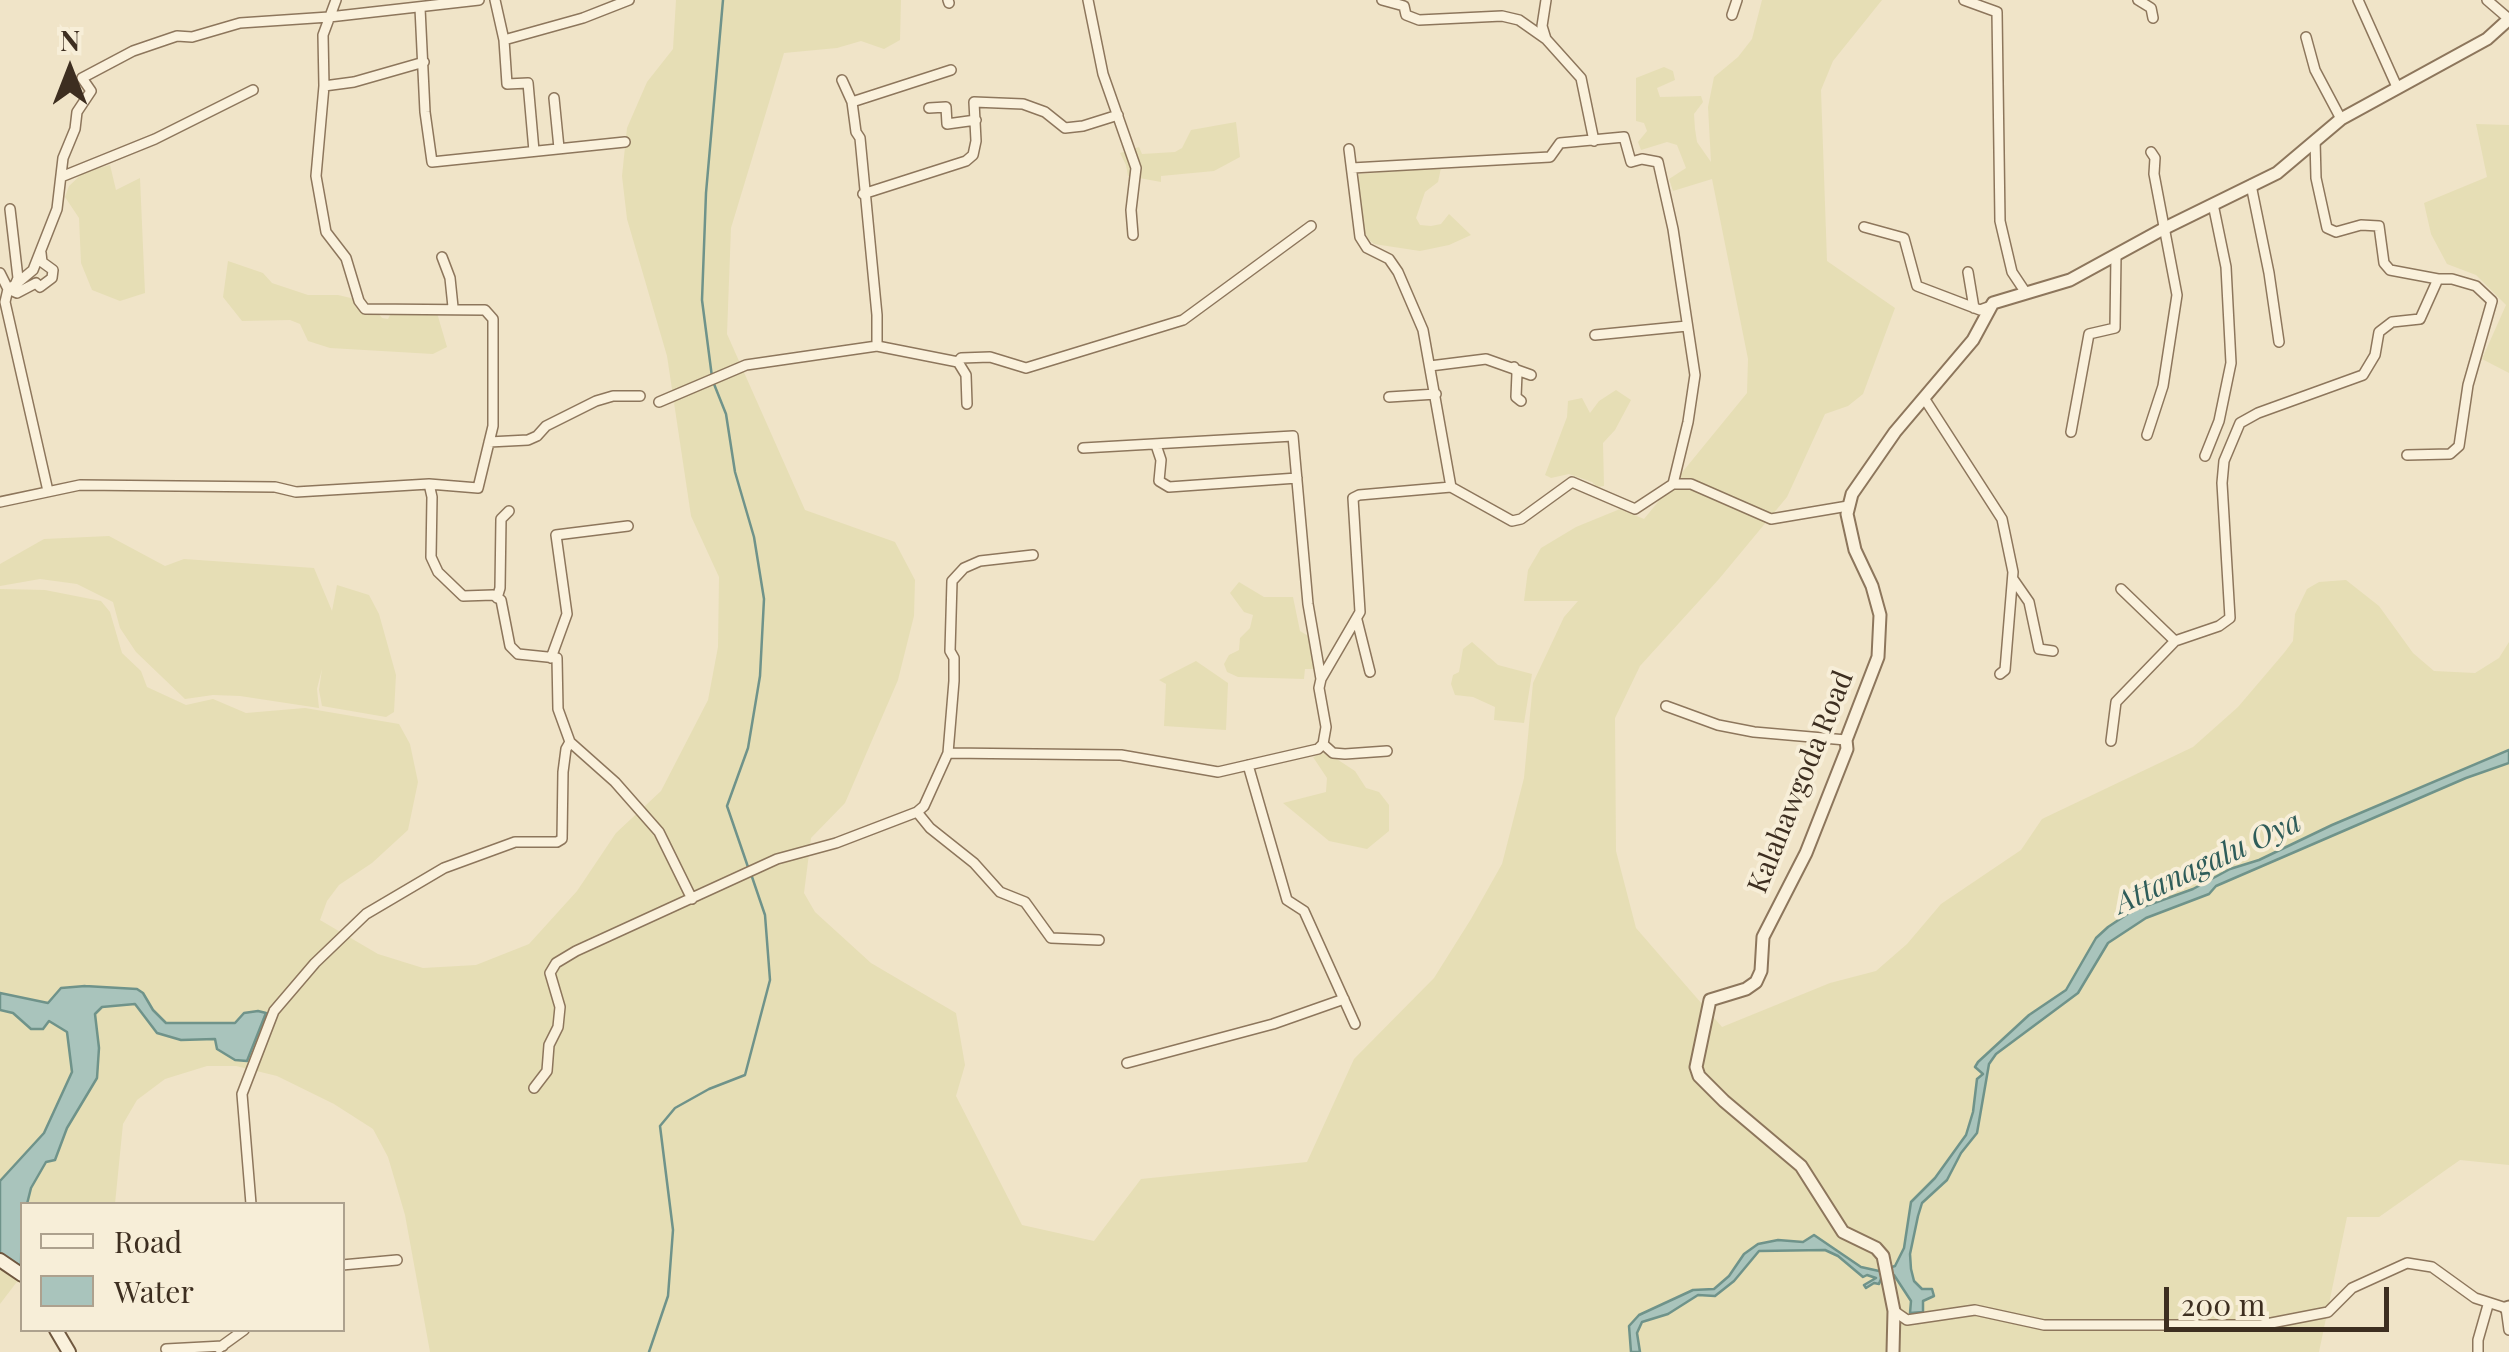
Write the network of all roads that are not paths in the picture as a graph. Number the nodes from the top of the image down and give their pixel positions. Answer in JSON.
{"nodes":[{"id":1,"x":336,"y":0,"type":"edge"},
{"id":2,"x":479,"y":0,"type":"edge"},
{"id":3,"x":496,"y":0,"type":"edge"},
{"id":4,"x":630,"y":0,"type":"edge"},
{"id":5,"x":1088,"y":0,"type":"edge"},
{"id":6,"x":1382,"y":0,"type":"edge"},
{"id":7,"x":1546,"y":0,"type":"edge"},
{"id":8,"x":1737,"y":0,"type":"edge"},
{"id":9,"x":1964,"y":0,"type":"edge"},
{"id":10,"x":2004,"y":0,"type":"edge"},
{"id":11,"x":2138,"y":0,"type":"edge"},
{"id":12,"x":2358,"y":0,"type":"edge"},
{"id":13,"x":2486,"y":0,"type":"edge"},
{"id":14,"x":1403,"y":3,"type":"edge"},
{"id":15,"x":420,"y":8,"type":"junction"},
{"id":16,"x":1996,"y":12,"type":"junction"},
{"id":17,"x":1732,"y":15,"type":"dead end"},
{"id":18,"x":329,"y":17,"type":"junction"},
{"id":19,"x":2153,"y":18,"type":"dead end"},
{"id":20,"x":2509,"y":19,"type":"edge"},
{"id":21,"x":2306,"y":37,"type":"dead end"},
{"id":22,"x":1546,"y":39,"type":"junction"},
{"id":23,"x":504,"y":40,"type":"junction"},
{"id":24,"x":424,"y":62,"type":"junction"},
{"id":25,"x":951,"y":70,"type":"dead end"},
{"id":26,"x":842,"y":80,"type":"dead end"},
{"id":27,"x":324,"y":86,"type":"junction"},
{"id":28,"x":2397,"y":87,"type":"junction"},
{"id":29,"x":252,"y":90,"type":"dead end"},
{"id":30,"x":554,"y":98,"type":"dead end"},
{"id":31,"x":852,"y":102,"type":"junction"},
{"id":32,"x":929,"y":108,"type":"dead end"},
{"id":33,"x":1118,"y":115,"type":"junction"},
{"id":34,"x":976,"y":120,"type":"junction"},
{"id":35,"x":2341,"y":120,"type":"junction"},
{"id":36,"x":2315,"y":140,"type":"junction"},
{"id":37,"x":1594,"y":141,"type":"junction"},
{"id":38,"x":625,"y":142,"type":"dead end"},
{"id":39,"x":560,"y":148,"type":"junction"},
{"id":40,"x":1349,"y":150,"type":"dead end"},
{"id":41,"x":534,"y":151,"type":"junction"},
{"id":42,"x":2150,"y":152,"type":"dead end"},
{"id":43,"x":1352,"y":168,"type":"junction"},
{"id":44,"x":61,"y":177,"type":"junction"},
{"id":45,"x":2251,"y":185,"type":"junction"},
{"id":46,"x":863,"y":194,"type":"junction"},
{"id":47,"x":2213,"y":204,"type":"junction"},
{"id":48,"x":10,"y":209,"type":"dead end"},
{"id":49,"x":1311,"y":226,"type":"dead end"},
{"id":50,"x":1864,"y":227,"type":"dead end"},
{"id":51,"x":2165,"y":228,"type":"junction"},
{"id":52,"x":1133,"y":235,"type":"dead end"},
{"id":53,"x":43,"y":240,"type":"junction"},
{"id":54,"x":2116,"y":254,"type":"junction"},
{"id":55,"x":442,"y":257,"type":"dead end"},
{"id":56,"x":1968,"y":272,"type":"dead end"},
{"id":57,"x":0,"y":274,"type":"edge"},
{"id":58,"x":2438,"y":279,"type":"junction"},
{"id":59,"x":12,"y":287,"type":"junction"},
{"id":60,"x":2026,"y":293,"type":"junction"},
{"id":61,"x":1991,"y":306,"type":"junction"},
{"id":62,"x":453,"y":307,"type":"junction"},
{"id":63,"x":1974,"y":308,"type":"junction"},
{"id":64,"x":1686,"y":326,"type":"junction"},
{"id":65,"x":1596,"y":335,"type":"dead end"},
{"id":66,"x":2278,"y":342,"type":"dead end"},
{"id":67,"x":877,"y":346,"type":"junction"},
{"id":68,"x":958,"y":362,"type":"junction"},
{"id":69,"x":1430,"y":366,"type":"junction"},
{"id":70,"x":1514,"y":367,"type":"junction"},
{"id":71,"x":1531,"y":374,"type":"dead end"},
{"id":72,"x":1436,"y":394,"type":"junction"},
{"id":73,"x":640,"y":396,"type":"dead end"},
{"id":74,"x":1389,"y":397,"type":"dead end"},
{"id":75,"x":1924,"y":398,"type":"junction"},
{"id":76,"x":659,"y":402,"type":"dead end"},
{"id":77,"x":1521,"y":402,"type":"dead end"},
{"id":78,"x":968,"y":404,"type":"dead end"},
{"id":79,"x":2071,"y":432,"type":"dead end"},
{"id":80,"x":2147,"y":435,"type":"dead end"},
{"id":81,"x":489,"y":442,"type":"junction"},
{"id":82,"x":1084,"y":448,"type":"dead end"},
{"id":83,"x":1157,"y":448,"type":"dead end"},
{"id":84,"x":2406,"y":455,"type":"dead end"},
{"id":85,"x":2205,"y":456,"type":"dead end"},
{"id":86,"x":1297,"y":478,"type":"junction"},
{"id":87,"x":429,"y":484,"type":"junction"},
{"id":88,"x":1673,"y":484,"type":"junction"},
{"id":89,"x":1450,"y":487,"type":"junction"},
{"id":90,"x":48,"y":491,"type":"junction"},
{"id":91,"x":0,"y":502,"type":"edge"},
{"id":92,"x":1848,"y":506,"type":"junction"},
{"id":93,"x":509,"y":511,"type":"dead end"},
{"id":94,"x":628,"y":526,"type":"dead end"},
{"id":95,"x":1032,"y":555,"type":"dead end"},
{"id":96,"x":2013,"y":579,"type":"junction"},
{"id":97,"x":2121,"y":588,"type":"dead end"},
{"id":98,"x":497,"y":598,"type":"junction"},
{"id":99,"x":1357,"y":620,"type":"junction"},
{"id":100,"x":2174,"y":642,"type":"junction"},
{"id":101,"x":2054,"y":651,"type":"dead end"},
{"id":102,"x":551,"y":658,"type":"junction"},
{"id":103,"x":1370,"y":672,"type":"dead end"},
{"id":104,"x":2000,"y":674,"type":"dead end"},
{"id":105,"x":1321,"y":679,"type":"junction"},
{"id":106,"x":1666,"y":706,"type":"dead end"},
{"id":107,"x":1846,"y":740,"type":"junction"},
{"id":108,"x":2111,"y":741,"type":"dead end"},
{"id":109,"x":570,"y":742,"type":"junction"},
{"id":110,"x":1323,"y":744,"type":"junction"},
{"id":111,"x":1388,"y":751,"type":"dead end"},
{"id":112,"x":948,"y":753,"type":"junction"},
{"id":113,"x":1248,"y":765,"type":"junction"},
{"id":114,"x":917,"y":812,"type":"junction"},
{"id":115,"x":692,"y":899,"type":"junction"},
{"id":116,"x":1099,"y":940,"type":"dead end"},
{"id":117,"x":1344,"y":999,"type":"junction"},
{"id":118,"x":1355,"y":1024,"type":"dead end"},
{"id":119,"x":1127,"y":1063,"type":"dead end"},
{"id":120,"x":534,"y":1088,"type":"dead end"},
{"id":121,"x":252,"y":1202,"type":"edge"},
{"id":122,"x":397,"y":1260,"type":"dead end"},
{"id":123,"x":345,"y":1264,"type":"edge"},
{"id":124,"x":2488,"y":1305,"type":"junction"},
{"id":125,"x":2507,"y":1308,"type":"edge"},
{"id":126,"x":1894,"y":1311,"type":"junction"},
{"id":127,"x":2509,"y":1330,"type":"edge"},
{"id":128,"x":241,"y":1332,"type":"edge"},
{"id":129,"x":166,"y":1349,"type":"dead end"},
{"id":130,"x":218,"y":1349,"type":"edge"},
{"id":131,"x":1893,"y":1352,"type":"edge"},
{"id":132,"x":2478,"y":1352,"type":"edge"}],
"edges":[{"from":1,"to":18,"type":"street"},
{"from":2,"to":15,"type":"street"},
{"from":3,"to":23,"type":"street"},
{"from":4,"to":23,"type":"street"},
{"from":5,"to":33,"type":"street"},
{"from":6,"to":14,"type":"street"},
{"from":7,"to":22,"type":"street"},
{"from":8,"to":17,"type":"street"},
{"from":9,"to":16,"type":"street"},
{"from":10,"to":16,"type":"street"},
{"from":11,"to":19,"type":"street"},
{"from":12,"to":28,"type":"street"},
{"from":13,"to":20,"type":"street"},
{"from":14,"to":22,"type":"street"},
{"from":15,"to":18,"type":"street"},
{"from":15,"to":24,"type":"street"},
{"from":16,"to":60,"type":"street"},
{"from":18,"to":27,"type":"street"},
{"from":18,"to":44,"type":"street"},
{"from":20,"to":28,"type":"street"},
{"from":21,"to":35,"type":"street"},
{"from":22,"to":37,"type":"street"},
{"from":23,"to":41,"type":"street"},
{"from":24,"to":27,"type":"street"},
{"from":24,"to":41,"type":"street"},
{"from":25,"to":31,"type":"street"},
{"from":26,"to":31,"type":"street"},
{"from":27,"to":62,"type":"street"},
{"from":28,"to":35,"type":"street"},
{"from":29,"to":44,"type":"street"},
{"from":30,"to":39,"type":"street"},
{"from":31,"to":46,"type":"street"},
{"from":32,"to":34,"type":"street"},
{"from":33,"to":34,"type":"street"},
{"from":33,"to":52,"type":"street"},
{"from":34,"to":46,"type":"street"},
{"from":35,"to":36,"type":"street"},
{"from":36,"to":45,"type":"street"},
{"from":36,"to":58,"type":"street"},
{"from":37,"to":43,"type":"street"},
{"from":37,"to":64,"type":"street"},
{"from":38,"to":39,"type":"street"},
{"from":39,"to":41,"type":"street"},
{"from":40,"to":43,"type":"street"},
{"from":42,"to":51,"type":"street"},
{"from":43,"to":69,"type":"street"},
{"from":44,"to":53,"type":"street"},
{"from":45,"to":47,"type":"street"},
{"from":45,"to":66,"type":"street"},
{"from":46,"to":67,"type":"street"},
{"from":47,"to":51,"type":"street"},
{"from":47,"to":85,"type":"street"},
{"from":48,"to":59,"type":"street"},
{"from":49,"to":68,"type":"street"},
{"from":50,"to":63,"type":"street"},
{"from":51,"to":54,"type":"street"},
{"from":51,"to":80,"type":"street"},
{"from":53,"to":59,"type":"street"},
{"from":53,"to":59,"type":"street"},
{"from":54,"to":60,"type":"street"},
{"from":54,"to":79,"type":"street"},
{"from":55,"to":62,"type":"street"},
{"from":56,"to":63,"type":"street"},
{"from":57,"to":59,"type":"street"},
{"from":58,"to":84,"type":"street"},
{"from":58,"to":100,"type":"street"},
{"from":59,"to":90,"type":"street"},
{"from":60,"to":61,"type":"street"},
{"from":61,"to":63,"type":"street"},
{"from":61,"to":75,"type":"street"},
{"from":62,"to":81,"type":"street"},
{"from":64,"to":65,"type":"street"},
{"from":64,"to":88,"type":"street"},
{"from":67,"to":68,"type":"street"},
{"from":67,"to":76,"type":"street"},
{"from":68,"to":78,"type":"street"},
{"from":69,"to":70,"type":"street"},
{"from":69,"to":72,"type":"street"},
{"from":70,"to":71,"type":"street"},
{"from":70,"to":77,"type":"street"},
{"from":72,"to":74,"type":"street"},
{"from":72,"to":89,"type":"street"},
{"from":73,"to":81,"type":"street"},
{"from":75,"to":92,"type":"street"},
{"from":75,"to":96,"type":"street"},
{"from":81,"to":87,"type":"street"},
{"from":82,"to":86,"type":"street"},
{"from":83,"to":86,"type":"street"},
{"from":86,"to":105,"type":"street"},
{"from":87,"to":90,"type":"street"},
{"from":87,"to":98,"type":"street"},
{"from":88,"to":89,"type":"street"},
{"from":88,"to":92,"type":"street"},
{"from":89,"to":99,"type":"street"},
{"from":90,"to":91,"type":"street"},
{"from":92,"to":107,"type":"street","name":"Kalahawgoda Road"},
{"from":93,"to":98,"type":"street"},
{"from":94,"to":102,"type":"street"},
{"from":95,"to":112,"type":"street"},
{"from":96,"to":101,"type":"street"},
{"from":96,"to":104,"type":"street"},
{"from":97,"to":100,"type":"street"},
{"from":98,"to":102,"type":"street"},
{"from":99,"to":103,"type":"street"},
{"from":99,"to":105,"type":"street"},
{"from":100,"to":108,"type":"street"},
{"from":102,"to":109,"type":"street"},
{"from":105,"to":110,"type":"street"},
{"from":106,"to":107,"type":"street"},
{"from":107,"to":126,"type":"street","name":"Kalahawgoda Road"},
{"from":109,"to":115,"type":"street"},
{"from":109,"to":121,"type":"street"},
{"from":110,"to":111,"type":"street"},
{"from":110,"to":113,"type":"street"},
{"from":112,"to":113,"type":"street"},
{"from":112,"to":114,"type":"street"},
{"from":113,"to":117,"type":"street"},
{"from":114,"to":115,"type":"street"},
{"from":114,"to":116,"type":"street"},
{"from":115,"to":120,"type":"street"},
{"from":117,"to":118,"type":"street"},
{"from":117,"to":119,"type":"street"},
{"from":122,"to":123,"type":"street"},
{"from":124,"to":125,"type":"street"},
{"from":124,"to":126,"type":"street"},
{"from":124,"to":132,"type":"street"},
{"from":125,"to":127,"type":"street"},
{"from":126,"to":131,"type":"street","name":"Kalahawgoda Road"},
{"from":128,"to":130,"type":"street"},
{"from":129,"to":130,"type":"street"}]}
